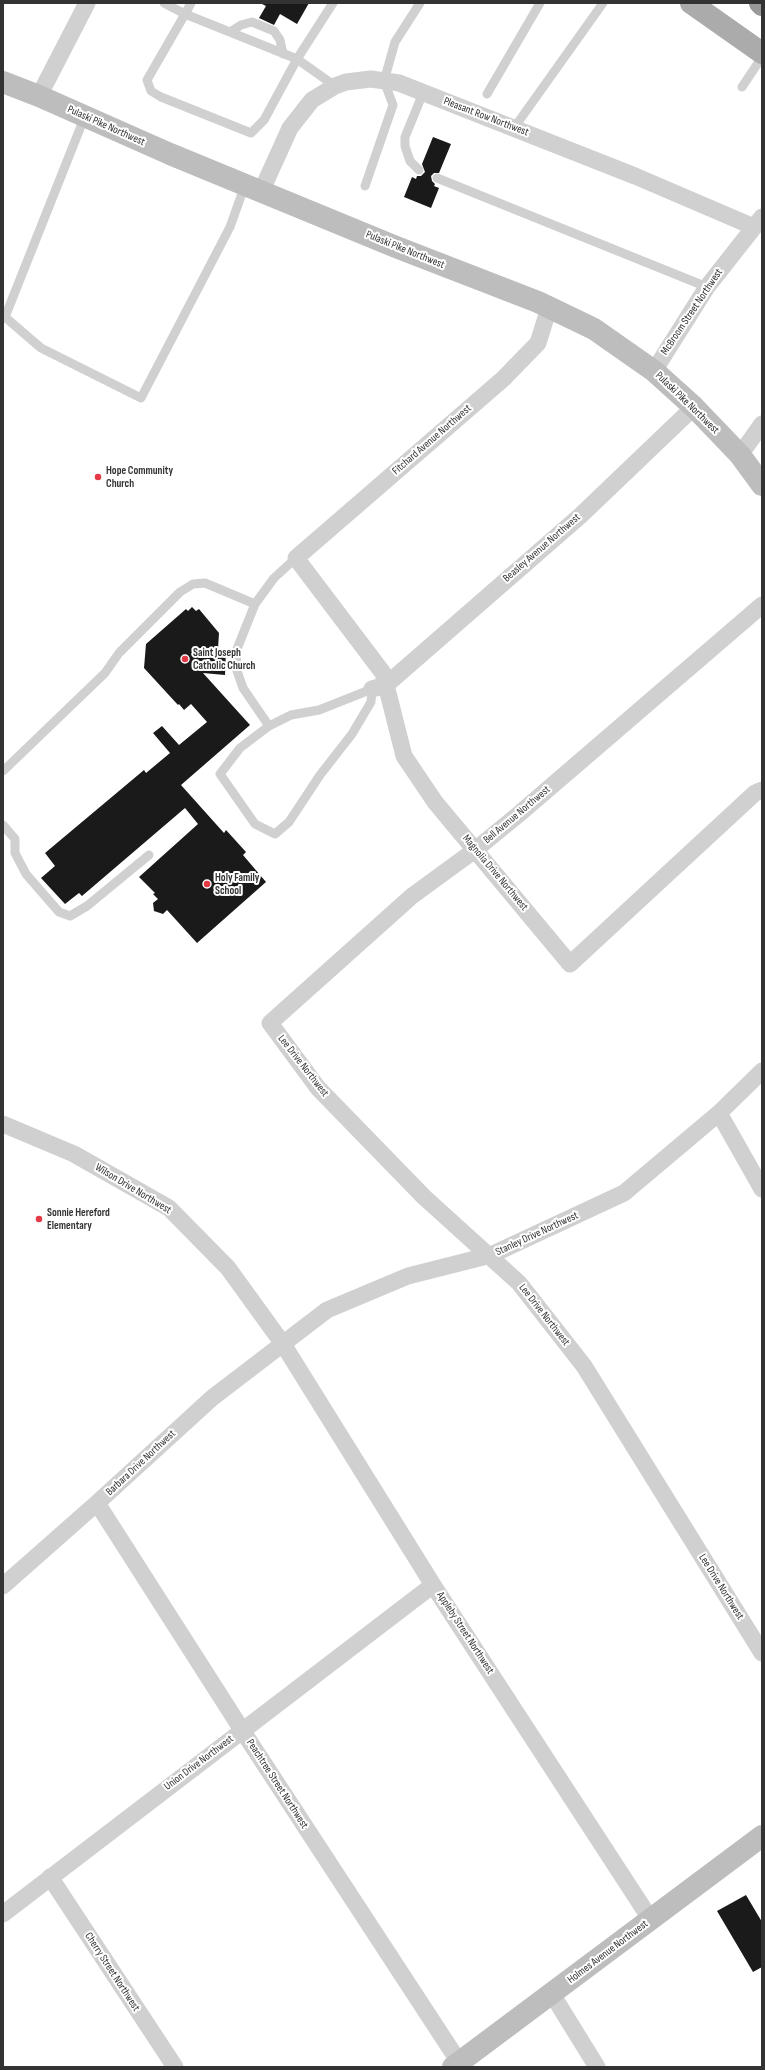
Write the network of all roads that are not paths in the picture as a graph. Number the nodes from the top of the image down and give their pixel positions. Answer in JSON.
{"nodes":[{"id":1,"x":87,"y":3,"type":"edge"},
{"id":2,"x":164,"y":3,"type":"edge"},
{"id":3,"x":191,"y":3,"type":"edge"},
{"id":4,"x":333,"y":3,"type":"edge"},
{"id":5,"x":420,"y":3,"type":"edge"},
{"id":6,"x":540,"y":3,"type":"edge"},
{"id":7,"x":603,"y":3,"type":"edge"},
{"id":8,"x":692,"y":3,"type":"edge"},
{"id":9,"x":185,"y":14,"type":"junction"},
{"id":10,"x":230,"y":32,"type":"junction"},
{"id":11,"x":762,"y":52,"type":"edge"},
{"id":12,"x":283,"y":54,"type":"junction"},
{"id":13,"x":762,"y":57,"type":"edge"},
{"id":14,"x":297,"y":59,"type":"junction"},
{"id":15,"x":384,"y":81,"type":"junction"},
{"id":16,"x":3,"y":82,"type":"edge"},
{"id":17,"x":335,"y":86,"type":"junction"},
{"id":18,"x":742,"y":87,"type":"dead end"},
{"id":19,"x":423,"y":93,"type":"junction"},
{"id":20,"x":487,"y":94,"type":"dead end"},
{"id":21,"x":39,"y":96,"type":"junction"},
{"id":22,"x":85,"y":116,"type":"junction"},
{"id":23,"x":514,"y":128,"type":"junction"},
{"id":24,"x":419,"y":170,"type":"dead end"},
{"id":25,"x":438,"y":178,"type":"dead end"},
{"id":26,"x":365,"y":186,"type":"dead end"},
{"id":27,"x":253,"y":189,"type":"junction"},
{"id":28,"x":758,"y":222,"type":"edge"},
{"id":29,"x":707,"y":287,"type":"junction"},
{"id":30,"x":549,"y":308,"type":"junction"},
{"id":31,"x":654,"y":371,"type":"junction"},
{"id":32,"x":694,"y":407,"type":"junction"},
{"id":33,"x":762,"y":424,"type":"edge"},
{"id":34,"x":740,"y":455,"type":"junction"},
{"id":35,"x":762,"y":485,"type":"edge"},
{"id":36,"x":296,"y":558,"type":"junction"},
{"id":37,"x":255,"y":604,"type":"junction"},
{"id":38,"x":762,"y":605,"type":"edge"},
{"id":39,"x":379,"y":687,"type":"junction"},
{"id":40,"x":269,"y":726,"type":"junction"},
{"id":41,"x":3,"y":771,"type":"edge"},
{"id":42,"x":762,"y":790,"type":"edge"},
{"id":43,"x":3,"y":825,"type":"edge"},
{"id":44,"x":476,"y":850,"type":"junction"},
{"id":45,"x":150,"y":855,"type":"dead end"},
{"id":46,"x":270,"y":1023,"type":"joint"},
{"id":47,"x":762,"y":1071,"type":"edge"},
{"id":48,"x":719,"y":1113,"type":"junction"},
{"id":49,"x":3,"y":1124,"type":"edge"},
{"id":50,"x":762,"y":1189,"type":"edge"},
{"id":51,"x":491,"y":1256,"type":"junction"},
{"id":52,"x":283,"y":1344,"type":"junction"},
{"id":53,"x":97,"y":1503,"type":"junction"},
{"id":54,"x":433,"y":1585,"type":"junction"},
{"id":55,"x":3,"y":1586,"type":"edge"},
{"id":56,"x":762,"y":1653,"type":"edge"},
{"id":57,"x":242,"y":1730,"type":"junction"},
{"id":58,"x":762,"y":1836,"type":"edge"},
{"id":59,"x":50,"y":1877,"type":"junction"},
{"id":60,"x":3,"y":1914,"type":"edge"},
{"id":61,"x":651,"y":1920,"type":"junction"},
{"id":62,"x":552,"y":1994,"type":"junction"},
{"id":63,"x":456,"y":2065,"type":"edge"},
{"id":64,"x":175,"y":2067,"type":"edge"},
{"id":65,"x":597,"y":2067,"type":"edge"}],
"edges":[{"from":1,"to":21,"type":"street"},
{"from":2,"to":9,"type":"lane"},
{"from":3,"to":9,"type":"lane"},
{"from":4,"to":14,"type":"lane"},
{"from":5,"to":15,"type":"lane"},
{"from":6,"to":20,"type":"lane"},
{"from":7,"to":23,"type":"lane"},
{"from":8,"to":11,"type":"main road"},
{"from":9,"to":10,"type":"lane"},
{"from":9,"to":14,"type":"lane"},
{"from":10,"to":12,"type":"lane"},
{"from":10,"to":12,"type":"lane"},
{"from":12,"to":14,"type":"lane"},
{"from":13,"to":18,"type":"lane"},
{"from":14,"to":17,"type":"lane"},
{"from":15,"to":17,"type":"street","name":"Pleasant Row Northwest"},
{"from":15,"to":19,"type":"street","name":"Pleasant Row Northwest"},
{"from":15,"to":26,"type":"lane"},
{"from":16,"to":21,"type":"main road","name":"Pulaski Pike Northwest"},
{"from":17,"to":27,"type":"street","name":"Pleasant Row Northwest"},
{"from":19,"to":23,"type":"street","name":"Pleasant Row Northwest"},
{"from":19,"to":24,"type":"lane"},
{"from":21,"to":22,"type":"main road","name":"Pulaski Pike Northwest"},
{"from":22,"to":27,"type":"main road","name":"Pulaski Pike Northwest"},
{"from":22,"to":27,"type":"lane"},
{"from":23,"to":28,"type":"street","name":"Pleasant Row Northwest"},
{"from":25,"to":29,"type":"lane"},
{"from":27,"to":30,"type":"main road","name":"Pulaski Pike Northwest"},
{"from":28,"to":29,"type":"street","name":"McBroom Street Northwest"},
{"from":29,"to":31,"type":"street","name":"McBroom Street Northwest"},
{"from":30,"to":31,"type":"main road","name":"Pulaski Pike Northwest"},
{"from":30,"to":36,"type":"street","name":"Fitchard Avenue Northwest"},
{"from":31,"to":32,"type":"main road","name":"Pulaski Pike Northwest"},
{"from":32,"to":34,"type":"main road","name":"Pulaski Pike Northwest"},
{"from":32,"to":39,"type":"street","name":"Beasley Avenue Northwest"},
{"from":33,"to":34,"type":"street"},
{"from":34,"to":35,"type":"main road","name":"Pulaski Pike Northwest"},
{"from":36,"to":37,"type":"lane"},
{"from":36,"to":39,"type":"street","name":"Magnolia Drive Northwest"},
{"from":37,"to":40,"type":"lane"},
{"from":37,"to":41,"type":"lane"},
{"from":38,"to":44,"type":"street","name":"Bell Avenue Northwest"},
{"from":39,"to":40,"type":"lane"},
{"from":39,"to":40,"type":"lane"},
{"from":39,"to":44,"type":"street","name":"Magnolia Drive Northwest"},
{"from":42,"to":44,"type":"street","name":"Magnolia Drive Northwest"},
{"from":43,"to":45,"type":"lane"},
{"from":44,"to":46,"type":"street","name":"Bell Avenue Northwest"},
{"from":46,"to":51,"type":"street","name":"Lee Drive Northwest"},
{"from":47,"to":48,"type":"street","name":"Stanley Drive Northwest"},
{"from":48,"to":50,"type":"street"},
{"from":48,"to":51,"type":"street","name":"Stanley Drive Northwest"},
{"from":49,"to":52,"type":"street","name":"Wilson Drive Northwest"},
{"from":51,"to":52,"type":"street","name":"Stanley Drive Northwest"},
{"from":51,"to":56,"type":"street","name":"Lee Drive Northwest"},
{"from":52,"to":53,"type":"street","name":"Barbara Drive Northwest"},
{"from":52,"to":54,"type":"street","name":"Appleby Street Northwest"},
{"from":53,"to":55,"type":"street","name":"Barbara Drive Northwest"},
{"from":53,"to":57,"type":"street","name":"Peachtree Street Northwest"},
{"from":54,"to":57,"type":"street","name":"Union Drive Northwest"},
{"from":54,"to":61,"type":"street","name":"Appleby Street Northwest"},
{"from":57,"to":59,"type":"street","name":"Union Drive Northwest"},
{"from":57,"to":63,"type":"street","name":"Peachtree Street Northwest"},
{"from":58,"to":61,"type":"main road","name":"Holmes Avenue Northwest"},
{"from":59,"to":60,"type":"street","name":"Union Drive Northwest"},
{"from":59,"to":64,"type":"street","name":"Cherry Street Northwest"},
{"from":61,"to":62,"type":"main road","name":"Holmes Avenue Northwest"},
{"from":62,"to":63,"type":"main road","name":"Holmes Avenue Northwest"},
{"from":62,"to":65,"type":"street"}]}
